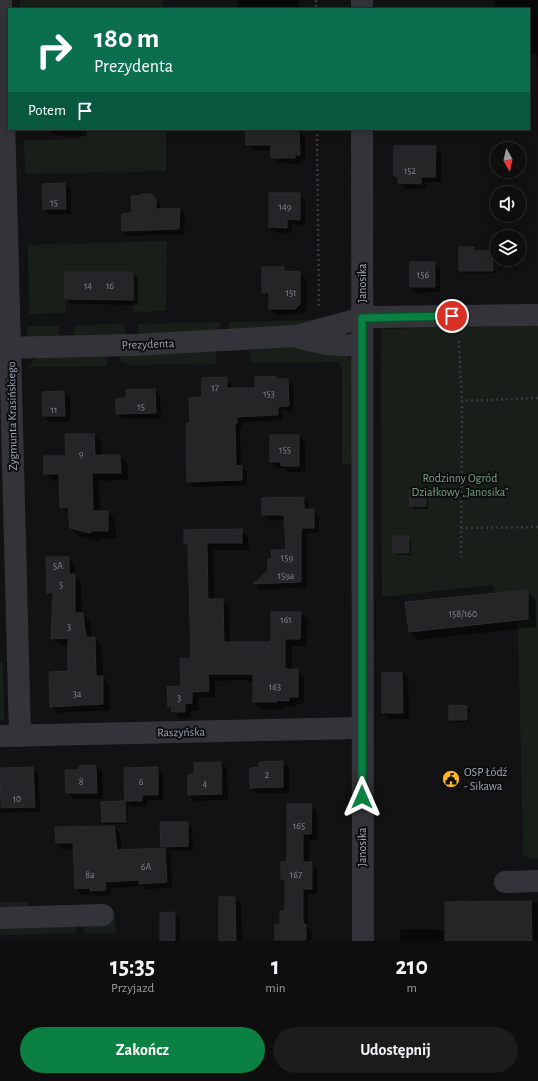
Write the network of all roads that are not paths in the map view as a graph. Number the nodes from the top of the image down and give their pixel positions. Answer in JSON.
{"nodes":[{"id":1,"x":1,"y":0,"type":"edge"},
{"id":2,"x":362,"y":130,"type":"edge"},
{"id":3,"x":538,"y":315,"type":"edge"},
{"id":4,"x":362,"y":318,"type":"junction"},
{"id":5,"x":296,"y":336,"type":"junction"},
{"id":6,"x":362,"y":346,"type":"junction"},
{"id":7,"x":5,"y":348,"type":"edge"},
{"id":8,"x":361,"y":728,"type":"junction"},
{"id":9,"x":10,"y":736,"type":"edge"},
{"id":10,"x":538,"y":881,"type":"edge"},
{"id":11,"x":505,"y":882,"type":"dead end"},
{"id":12,"x":103,"y":915,"type":"dead end"},
{"id":13,"x":0,"y":918,"type":"edge"},
{"id":14,"x":363,"y":941,"type":"edge"}],
"edges":[{"from":1,"to":7,"type":"street","name":"Zygmunta Krasińskiego"},
{"from":2,"to":4,"type":"street","name":"Janosika"},
{"from":3,"to":4,"type":"street","name":"Prezydenta"},
{"from":4,"to":5,"type":"street","name":"Prezydenta"},
{"from":4,"to":6,"type":"street","name":"Janosika"},
{"from":5,"to":6,"type":"street","name":"Prezydenta"},
{"from":5,"to":7,"type":"street","name":"Prezydenta"},
{"from":6,"to":8,"type":"street","name":"Janosika"},
{"from":7,"to":9,"type":"street","name":"Zygmunta Krasińskiego"},
{"from":8,"to":9,"type":"street","name":"Raszyńska"},
{"from":8,"to":14,"type":"street","name":"Janosika"},
{"from":10,"to":11,"type":"street"},
{"from":12,"to":13,"type":"street"}]}
